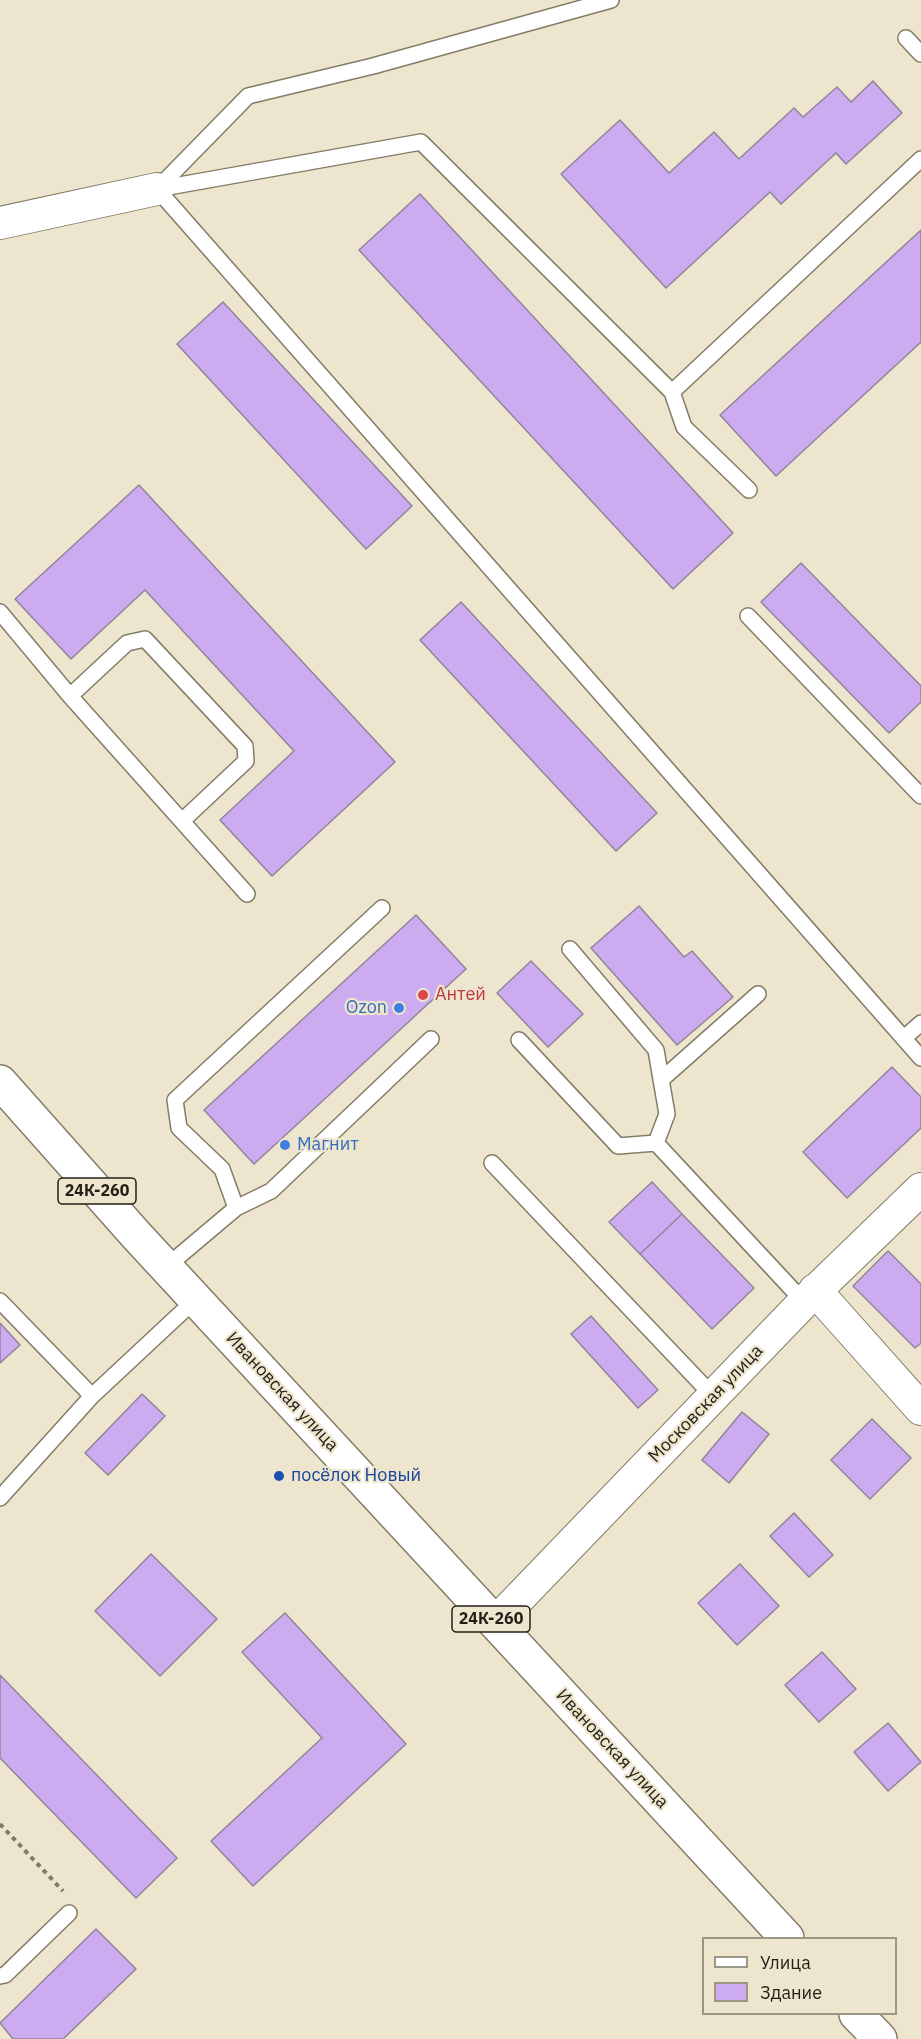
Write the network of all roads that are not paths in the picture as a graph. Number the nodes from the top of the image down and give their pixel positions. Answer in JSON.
{"nodes":[{"id":1,"x":611,"y":0,"type":"edge"},
{"id":2,"x":906,"y":38,"type":"dead end"},
{"id":3,"x":921,"y":54,"type":"edge"},
{"id":4,"x":921,"y":159,"type":"edge"},
{"id":5,"x":157,"y":189,"type":"junction"},
{"id":6,"x":0,"y":223,"type":"edge"},
{"id":7,"x":672,"y":393,"type":"junction"},
{"id":8,"x":749,"y":490,"type":"dead end"},
{"id":9,"x":0,"y":612,"type":"edge"},
{"id":10,"x":748,"y":616,"type":"dead end"},
{"id":11,"x":6,"y":631,"type":"edge"},
{"id":12,"x":70,"y":696,"type":"junction"},
{"id":13,"x":921,"y":796,"type":"edge"},
{"id":14,"x":182,"y":821,"type":"junction"},
{"id":15,"x":248,"y":894,"type":"dead end"},
{"id":16,"x":381,"y":908,"type":"dead end"},
{"id":17,"x":570,"y":949,"type":"dead end"},
{"id":18,"x":758,"y":994,"type":"dead end"},
{"id":19,"x":921,"y":1023,"type":"edge"},
{"id":20,"x":904,"y":1038,"type":"junction"},
{"id":21,"x":431,"y":1039,"type":"dead end"},
{"id":22,"x":519,"y":1040,"type":"dead end"},
{"id":23,"x":921,"y":1058,"type":"edge"},
{"id":24,"x":661,"y":1080,"type":"junction"},
{"id":25,"x":0,"y":1082,"type":"edge"},
{"id":26,"x":656,"y":1143,"type":"junction"},
{"id":27,"x":492,"y":1163,"type":"dead end"},
{"id":28,"x":921,"y":1189,"type":"edge"},
{"id":29,"x":236,"y":1208,"type":"junction"},
{"id":30,"x":166,"y":1267,"type":"junction"},
{"id":31,"x":810,"y":1296,"type":"junction"},
{"id":32,"x":196,"y":1299,"type":"junction"},
{"id":33,"x":0,"y":1301,"type":"edge"},
{"id":34,"x":92,"y":1396,"type":"junction"},
{"id":35,"x":713,"y":1396,"type":"junction"},
{"id":36,"x":921,"y":1409,"type":"edge"},
{"id":37,"x":0,"y":1498,"type":"edge"},
{"id":38,"x":495,"y":1623,"type":"junction"},
{"id":39,"x":69,"y":1914,"type":"road end"},
{"id":40,"x":786,"y":1937,"type":"edge"},
{"id":41,"x":0,"y":1976,"type":"edge"},
{"id":42,"x":858,"y":2015,"type":"edge"},
{"id":43,"x":880,"y":2039,"type":"edge"}],
"edges":[{"from":1,"to":5,"type":"lane"},
{"from":2,"to":3,"type":"lane"},
{"from":4,"to":7,"type":"lane"},
{"from":5,"to":6,"type":"street"},
{"from":5,"to":7,"type":"lane"},
{"from":5,"to":20,"type":"lane"},
{"from":7,"to":8,"type":"lane"},
{"from":9,"to":11,"type":"lane"},
{"from":10,"to":13,"type":"lane"},
{"from":11,"to":12,"type":"lane"},
{"from":12,"to":14,"type":"lane"},
{"from":12,"to":14,"type":"lane"},
{"from":14,"to":15,"type":"lane"},
{"from":16,"to":29,"type":"lane"},
{"from":17,"to":24,"type":"lane"},
{"from":18,"to":24,"type":"lane"},
{"from":19,"to":20,"type":"lane"},
{"from":20,"to":23,"type":"lane"},
{"from":21,"to":29,"type":"lane"},
{"from":22,"to":26,"type":"lane"},
{"from":24,"to":26,"type":"lane"},
{"from":25,"to":30,"type":"main road","name":"Ивановская улица","number":"24К-260"},
{"from":26,"to":31,"type":"lane"},
{"from":27,"to":35,"type":"lane"},
{"from":28,"to":31,"type":"street","name":"Московская улица"},
{"from":29,"to":30,"type":"lane"},
{"from":30,"to":32,"type":"main road","name":"Ивановская улица","number":"24К-260"},
{"from":31,"to":35,"type":"street","name":"Московская улица"},
{"from":31,"to":36,"type":"street"},
{"from":32,"to":34,"type":"lane"},
{"from":32,"to":38,"type":"main road","name":"Ивановская улица","number":"24К-260"},
{"from":33,"to":34,"type":"lane"},
{"from":34,"to":37,"type":"lane"},
{"from":35,"to":38,"type":"street","name":"Московская улица"},
{"from":38,"to":40,"type":"main road","name":"Ивановская улица","number":"24К-260"},
{"from":39,"to":41,"type":"lane"},
{"from":42,"to":43,"type":"main road"}]}
